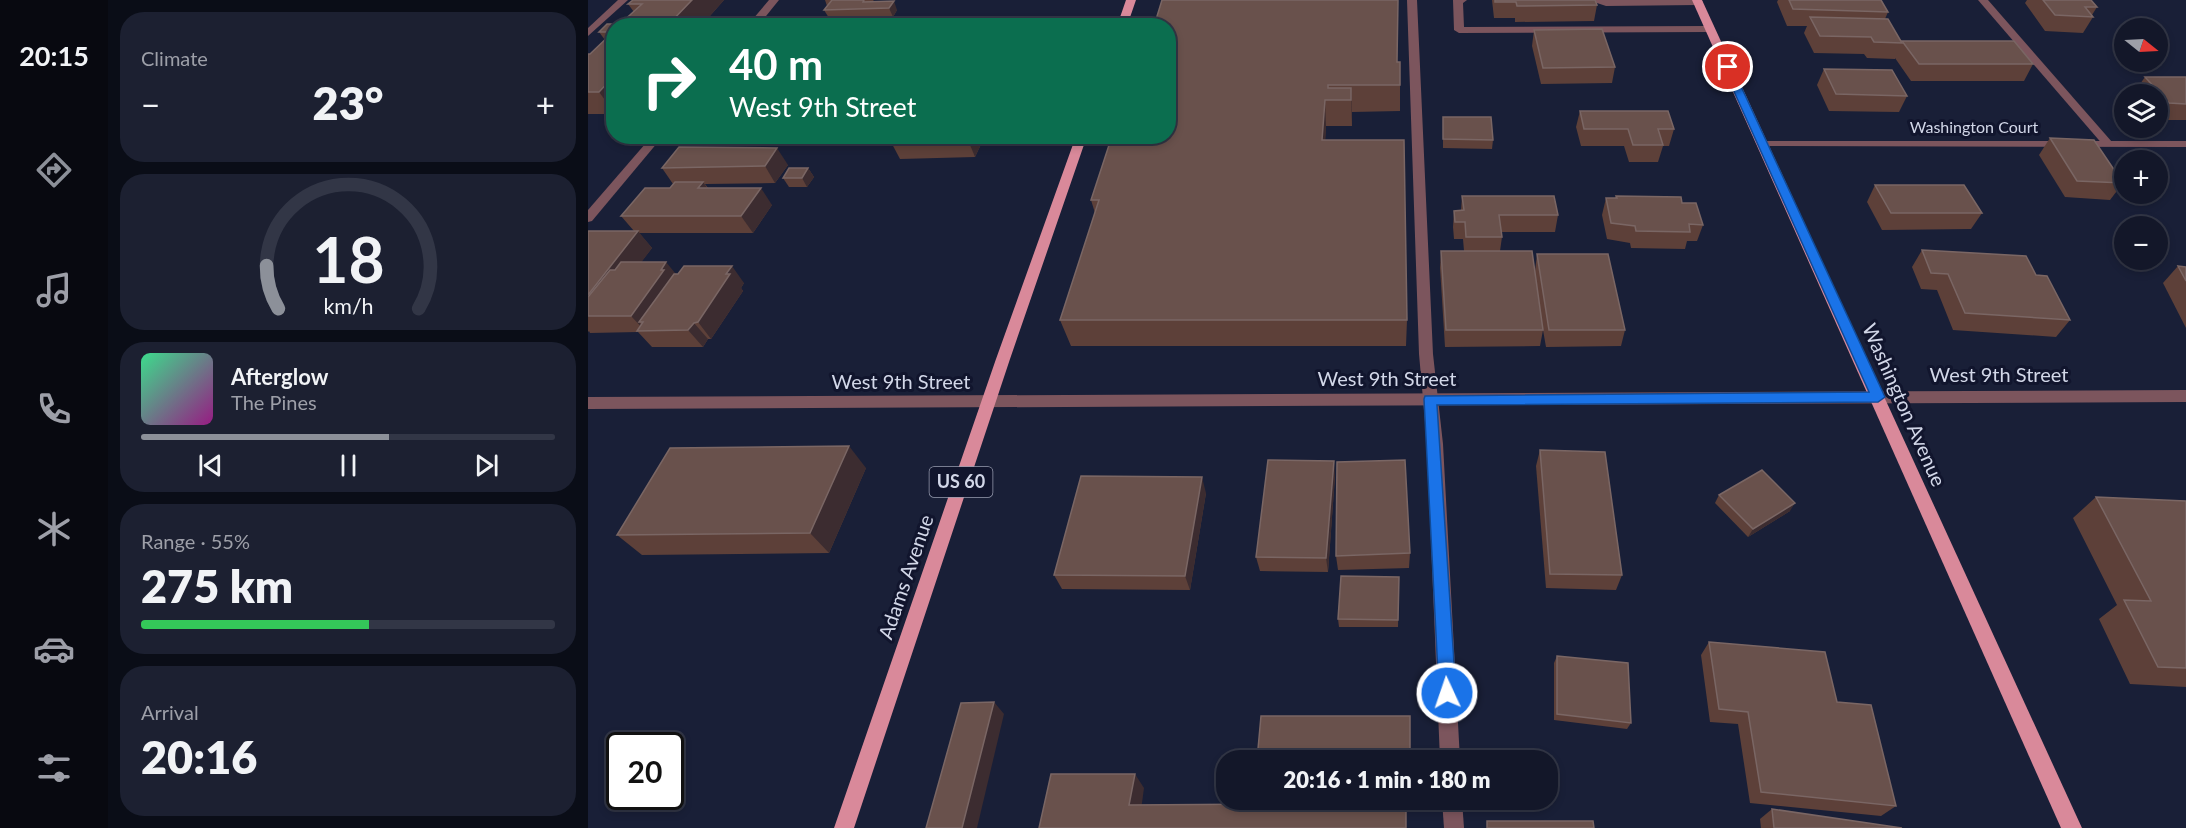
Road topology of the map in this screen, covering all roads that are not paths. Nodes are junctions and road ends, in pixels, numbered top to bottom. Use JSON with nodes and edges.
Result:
{"nodes":[{"id":1,"x":623,"y":0,"type":"edge"},
{"id":2,"x":774,"y":0,"type":"edge"},
{"id":3,"x":1131,"y":0,"type":"edge"},
{"id":4,"x":1412,"y":0,"type":"edge"},
{"id":5,"x":1462,"y":0,"type":"edge"},
{"id":6,"x":1593,"y":0,"type":"edge"},
{"id":7,"x":1983,"y":0,"type":"edge"},
{"id":8,"x":1697,"y":1,"type":"edge"},
{"id":9,"x":759,"y":18,"type":"edge"},
{"id":10,"x":1125,"y":18,"type":"edge"},
{"id":11,"x":1710,"y":28,"type":"junction"},
{"id":12,"x":588,"y":33,"type":"edge"},
{"id":13,"x":651,"y":144,"type":"edge"},
{"id":14,"x":1079,"y":144,"type":"edge"},
{"id":15,"x":1762,"y":144,"type":"junction"},
{"id":16,"x":2108,"y":144,"type":"junction"},
{"id":17,"x":2186,"y":144,"type":"edge"},
{"id":18,"x":588,"y":218,"type":"edge"},
{"id":19,"x":2186,"y":396,"type":"edge"},
{"id":20,"x":1878,"y":397,"type":"junction"},
{"id":21,"x":1430,"y":399,"type":"junction"},
{"id":22,"x":588,"y":403,"type":"edge"},
{"id":23,"x":988,"y":403,"type":"junction"},
{"id":24,"x":1450,"y":750,"type":"edge"},
{"id":25,"x":1453,"y":810,"type":"edge"},
{"id":26,"x":844,"y":828,"type":"edge"},
{"id":27,"x":1454,"y":828,"type":"edge"},
{"id":28,"x":2072,"y":828,"type":"edge"}],
"edges":[{"from":1,"to":12,"type":"street"},
{"from":2,"to":9,"type":"street"},
{"from":3,"to":10,"type":"main road"},
{"from":4,"to":21,"type":"street"},
{"from":5,"to":11,"type":"street"},
{"from":6,"to":8,"type":"street"},
{"from":7,"to":16,"type":"street"},
{"from":8,"to":11,"type":"main road","name":"Washington Avenue"},
{"from":11,"to":15,"type":"main road","name":"Washington Avenue"},
{"from":13,"to":18,"type":"street"},
{"from":14,"to":23,"type":"main road","name":"Adams Avenue","number":"US 60"},
{"from":15,"to":16,"type":"street","name":"Washington Court"},
{"from":15,"to":20,"type":"main road","name":"Washington Avenue"},
{"from":16,"to":17,"type":"street","name":"Washington Court"},
{"from":19,"to":20,"type":"street","name":"West 9th Street"},
{"from":20,"to":21,"type":"street","name":"West 9th Street"},
{"from":20,"to":28,"type":"main road","name":"Washington Avenue"},
{"from":21,"to":23,"type":"street","name":"West 9th Street"},
{"from":21,"to":24,"type":"street"},
{"from":22,"to":23,"type":"street","name":"West 9th Street"},
{"from":23,"to":26,"type":"main road","name":"Adams Avenue","number":"US 60"},
{"from":25,"to":27,"type":"street"}]}
